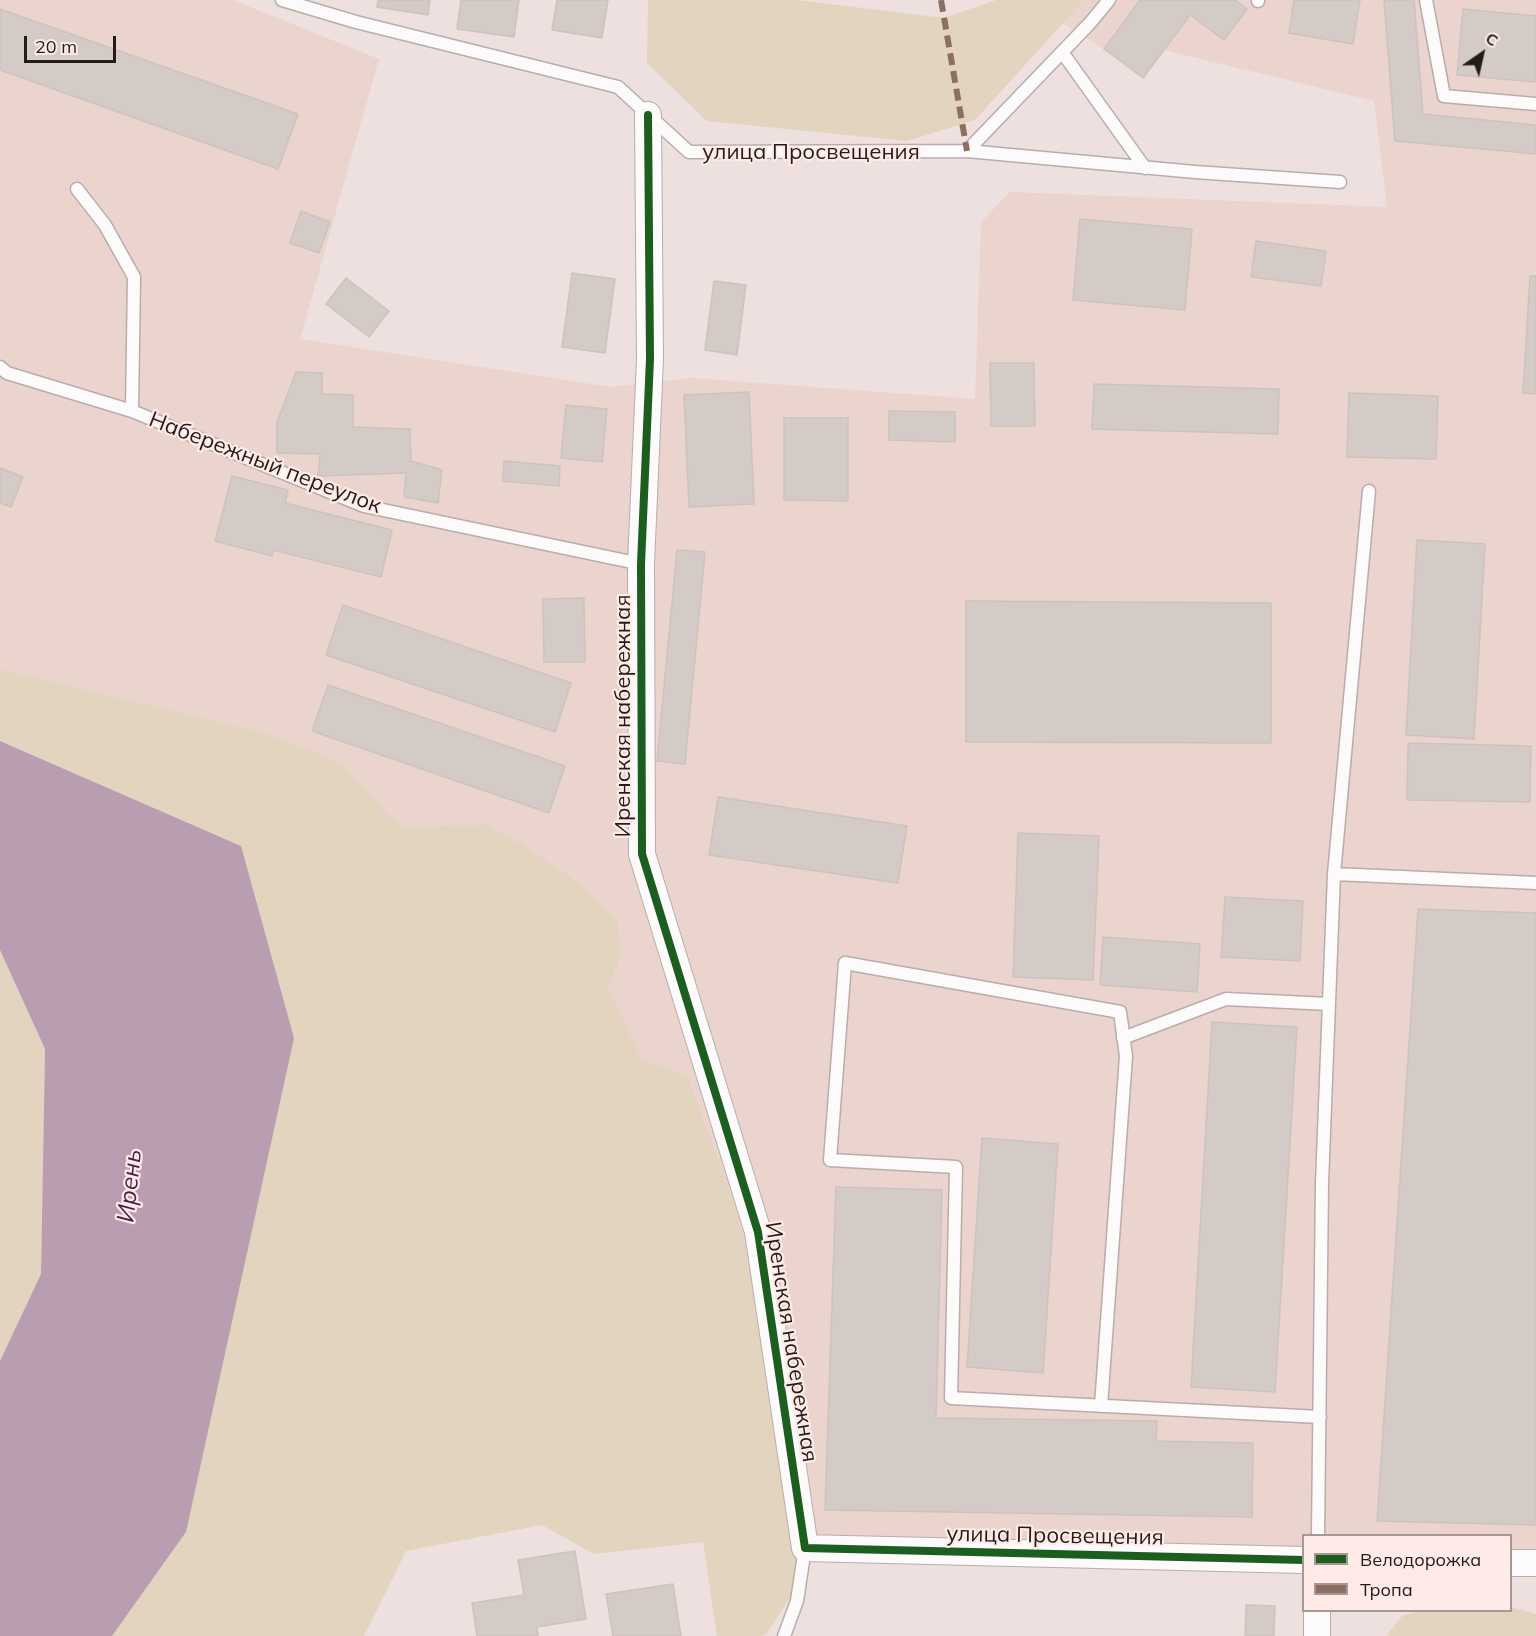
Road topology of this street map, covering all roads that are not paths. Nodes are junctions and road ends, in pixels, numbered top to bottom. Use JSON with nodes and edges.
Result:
{"nodes":[{"id":1,"x":282,"y":0,"type":"edge"},
{"id":2,"x":1109,"y":0,"type":"edge"},
{"id":3,"x":1426,"y":0,"type":"edge"},
{"id":4,"x":1062,"y":52,"type":"junction"},
{"id":5,"x":1536,"y":104,"type":"edge"},
{"id":6,"x":648,"y":114,"type":"junction"},
{"id":7,"x":967,"y":151,"type":"junction"},
{"id":8,"x":1145,"y":168,"type":"junction"},
{"id":9,"x":1340,"y":182,"type":"dead end"},
{"id":10,"x":77,"y":189,"type":"dead end"},
{"id":11,"x":0,"y":368,"type":"edge"},
{"id":12,"x":132,"y":411,"type":"junction"},
{"id":13,"x":1369,"y":491,"type":"dead end"},
{"id":14,"x":641,"y":564,"type":"junction"},
{"id":15,"x":1334,"y":874,"type":"junction"},
{"id":16,"x":1536,"y":883,"type":"edge"},
{"id":17,"x":1329,"y":1004,"type":"junction"},
{"id":18,"x":1123,"y":1038,"type":"junction"},
{"id":19,"x":1101,"y":1406,"type":"junction"},
{"id":20,"x":1320,"y":1417,"type":"junction"},
{"id":21,"x":1318,"y":1534,"type":"edge"},
{"id":22,"x":805,"y":1548,"type":"junction"},
{"id":23,"x":1302,"y":1560,"type":"edge"},
{"id":24,"x":1512,"y":1563,"type":"edge"},
{"id":25,"x":1536,"y":1563,"type":"edge"},
{"id":26,"x":1317,"y":1612,"type":"edge"},
{"id":27,"x":784,"y":1636,"type":"edge"},
{"id":28,"x":1317,"y":1636,"type":"edge"}],
"edges":[{"from":1,"to":6,"type":"lane","name":"улица Просвещения"},
{"from":2,"to":4,"type":"lane"},
{"from":3,"to":5,"type":"lane"},
{"from":4,"to":7,"type":"lane"},
{"from":4,"to":8,"type":"lane"},
{"from":6,"to":7,"type":"lane","name":"улица Просвещения"},
{"from":6,"to":14,"type":"street","name":"Иренская набережная"},
{"from":7,"to":8,"type":"lane","name":"улица Просвещения"},
{"from":8,"to":9,"type":"lane","name":"улица Просвещения"},
{"from":10,"to":12,"type":"lane"},
{"from":11,"to":12,"type":"lane","name":"Набережный переулок"},
{"from":12,"to":14,"type":"lane","name":"Набережный переулок"},
{"from":13,"to":15,"type":"lane"},
{"from":14,"to":22,"type":"street","name":"Иренская набережная"},
{"from":15,"to":16,"type":"lane"},
{"from":15,"to":17,"type":"lane"},
{"from":17,"to":18,"type":"lane"},
{"from":17,"to":20,"type":"lane"},
{"from":18,"to":19,"type":"lane"},
{"from":18,"to":19,"type":"lane"},
{"from":19,"to":20,"type":"lane"},
{"from":20,"to":21,"type":"lane"},
{"from":22,"to":23,"type":"street","name":"улица Просвещения"},
{"from":22,"to":27,"type":"lane"},
{"from":24,"to":25,"type":"street"},
{"from":26,"to":28,"type":"street"}]}
